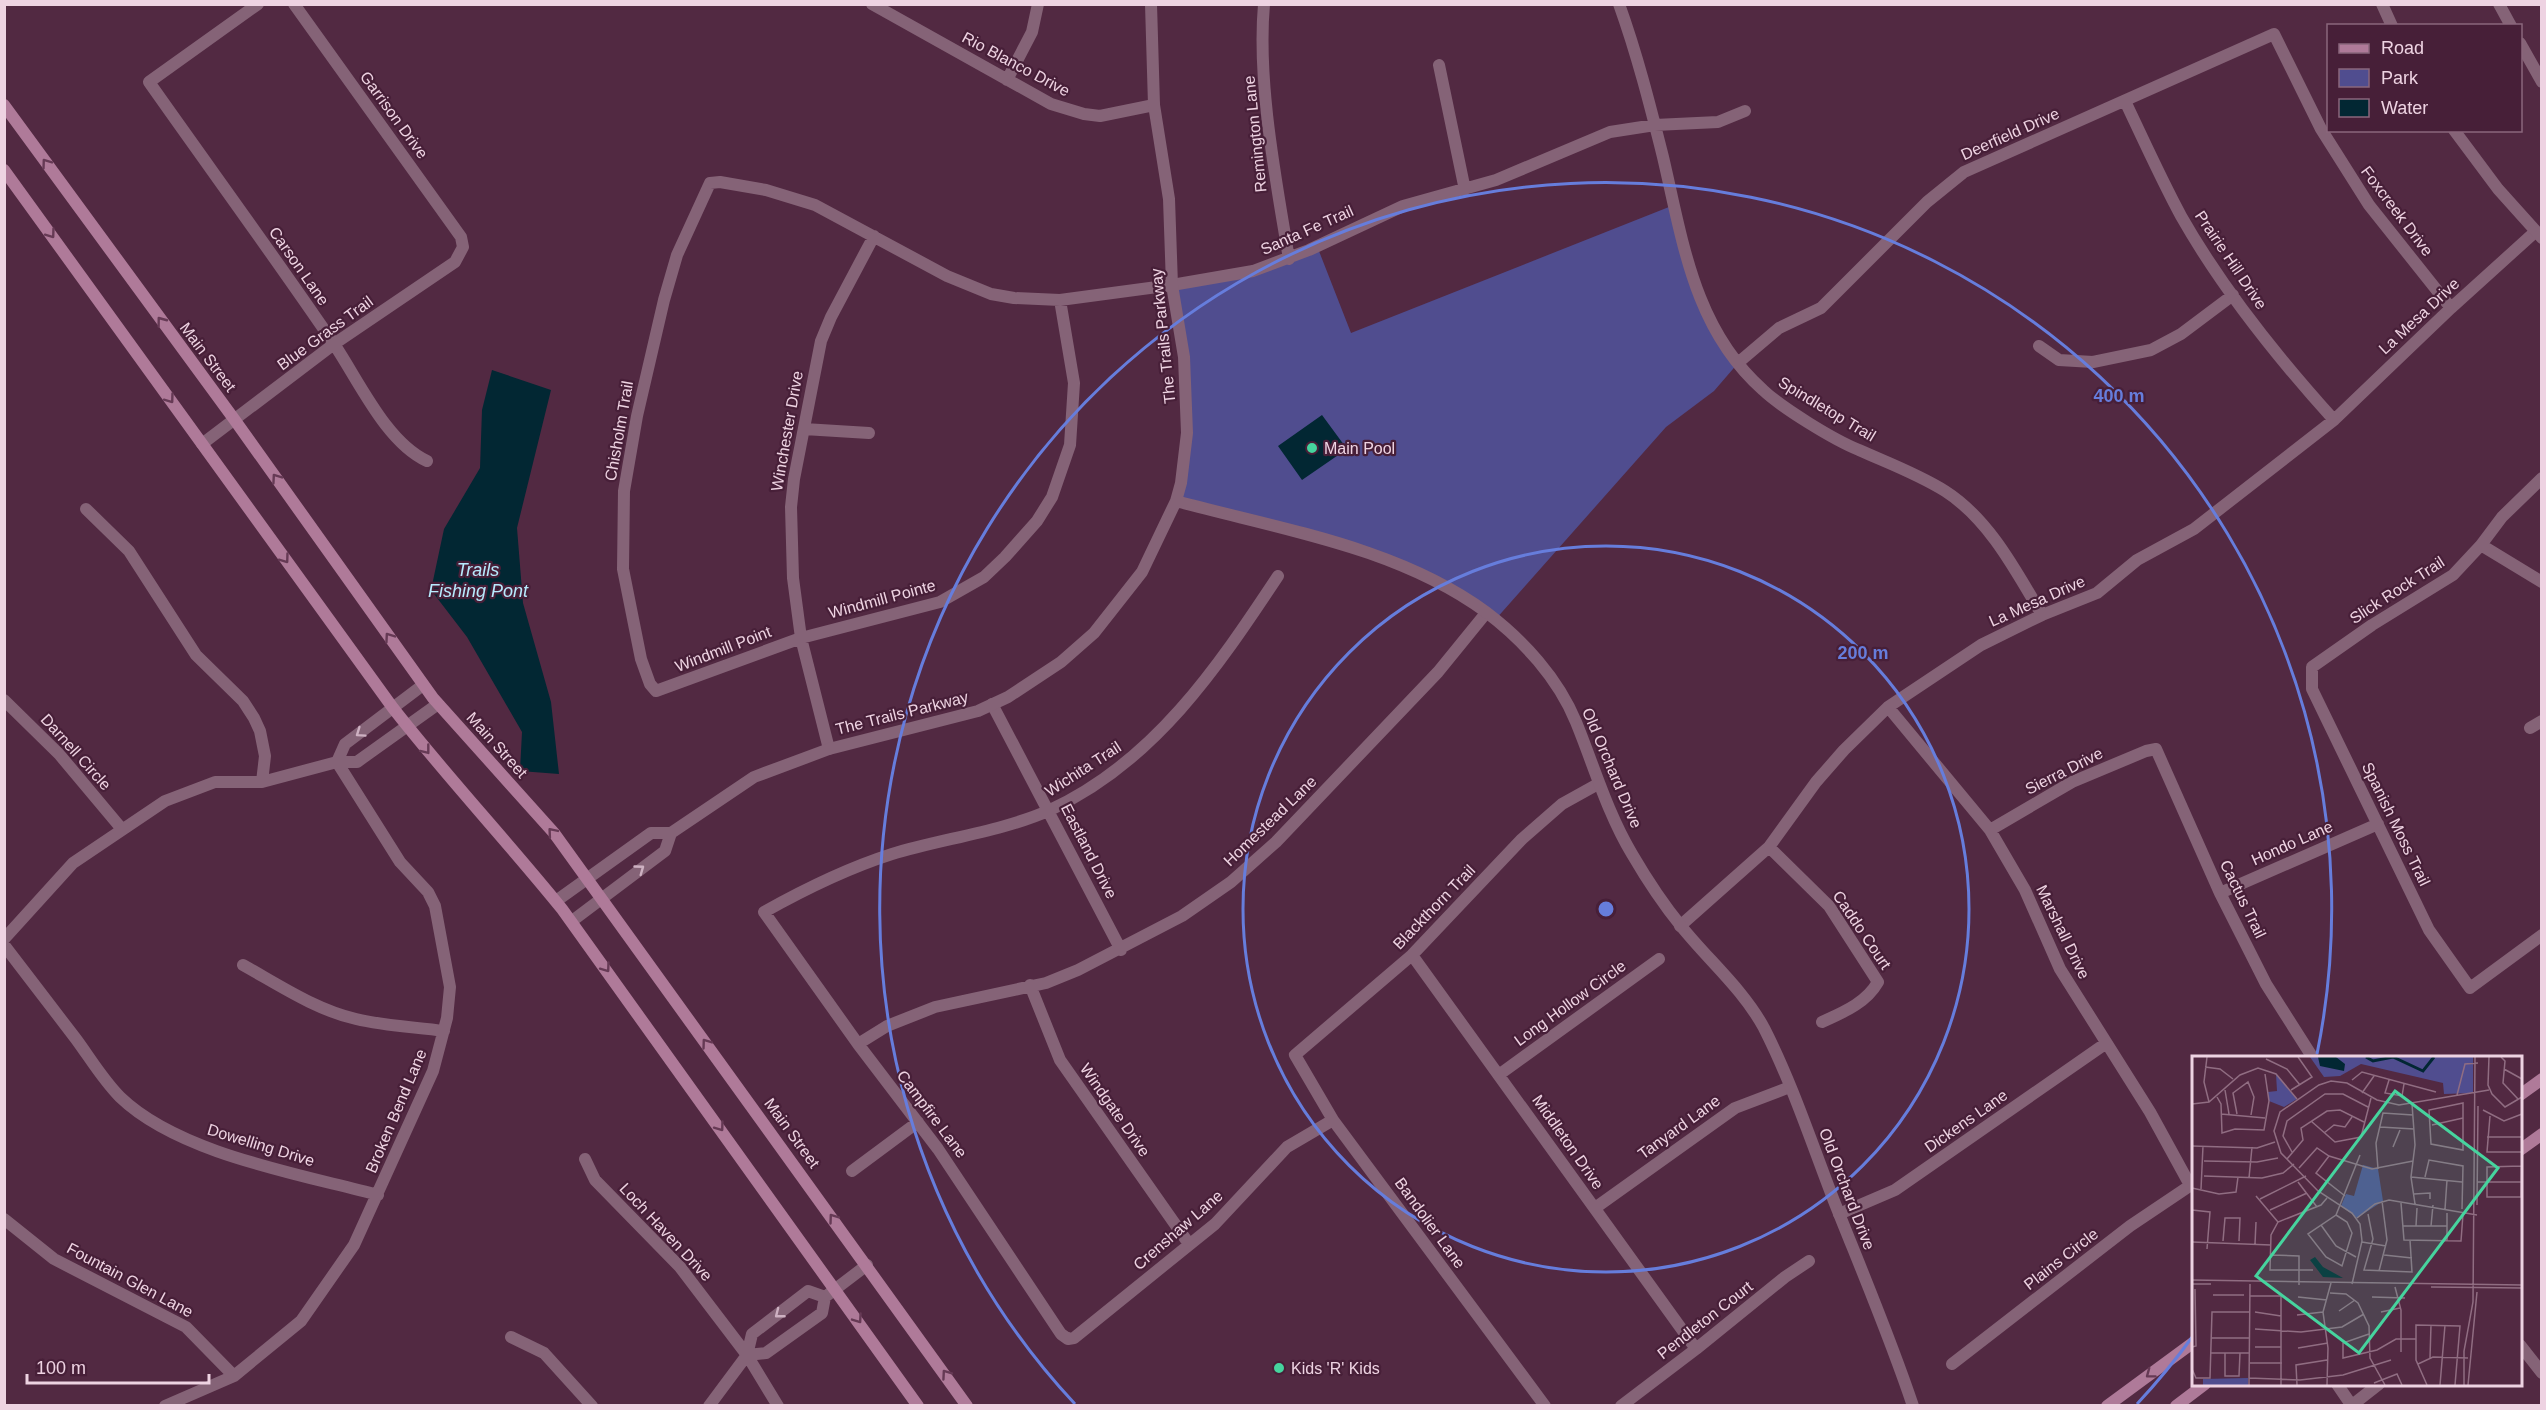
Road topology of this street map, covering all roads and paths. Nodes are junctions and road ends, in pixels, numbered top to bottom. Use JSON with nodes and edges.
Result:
{"nodes":[{"id":1,"x":258,"y":4,"type":"edge"},
{"id":2,"x":294,"y":4,"type":"edge"},
{"id":3,"x":872,"y":4,"type":"edge"},
{"id":4,"x":1038,"y":4,"type":"edge"},
{"id":5,"x":1151,"y":4,"type":"edge"},
{"id":6,"x":1264,"y":4,"type":"edge"},
{"id":7,"x":1619,"y":4,"type":"edge"},
{"id":8,"x":2382,"y":4,"type":"edge"},
{"id":9,"x":2499,"y":4,"type":"edge"},
{"id":10,"x":2391,"y":24,"type":"edge"},
{"id":11,"x":2510,"y":24,"type":"edge"},
{"id":12,"x":2274,"y":34,"type":"joint"},
{"id":13,"x":2522,"y":47,"type":"edge"},
{"id":14,"x":1439,"y":65,"type":"dead end"},
{"id":15,"x":1007,"y":80,"type":"junction"},
{"id":16,"x":2541,"y":82,"type":"edge"},
{"id":17,"x":2125,"y":101,"type":"junction"},
{"id":18,"x":4,"y":105,"type":"edge"},
{"id":19,"x":1154,"y":105,"type":"junction"},
{"id":20,"x":1745,"y":111,"type":"dead end"},
{"id":21,"x":1655,"y":125,"type":"junction"},
{"id":22,"x":2456,"y":132,"type":"edge"},
{"id":23,"x":4,"y":170,"type":"edge"},
{"id":24,"x":710,"y":183,"type":"joint"},
{"id":25,"x":1466,"y":190,"type":"junction"},
{"id":26,"x":2538,"y":235,"type":"edge"},
{"id":27,"x":874,"y":236,"type":"junction"},
{"id":28,"x":463,"y":247,"type":"joint"},
{"id":29,"x":1289,"y":259,"type":"junction"},
{"id":30,"x":1172,"y":285,"type":"junction"},
{"id":31,"x":2233,"y":295,"type":"junction"},
{"id":32,"x":1060,"y":300,"type":"junction"},
{"id":33,"x":2451,"y":308,"type":"junction"},
{"id":34,"x":334,"y":344,"type":"junction"},
{"id":35,"x":2039,"y":346,"type":"dead end"},
{"id":36,"x":1739,"y":362,"type":"junction"},
{"id":37,"x":234,"y":419,"type":"junction"},
{"id":38,"x":2334,"y":420,"type":"junction"},
{"id":39,"x":804,"y":429,"type":"junction"},
{"id":40,"x":869,"y":433,"type":"dead end"},
{"id":41,"x":202,"y":444,"type":"junction"},
{"id":42,"x":427,"y":461,"type":"dead end"},
{"id":43,"x":2541,"y":478,"type":"edge"},
{"id":44,"x":1176,"y":501,"type":"junction"},
{"id":45,"x":86,"y":509,"type":"dead end"},
{"id":46,"x":2481,"y":545,"type":"junction"},
{"id":47,"x":1278,"y":576,"type":"dead end"},
{"id":48,"x":2541,"y":582,"type":"edge"},
{"id":49,"x":1486,"y":613,"type":"junction"},
{"id":50,"x":2042,"y":615,"type":"junction"},
{"id":51,"x":801,"y":638,"type":"junction"},
{"id":52,"x":2312,"y":668,"type":"joint"},
{"id":53,"x":423,"y":685,"type":"junction"},
{"id":54,"x":656,"y":691,"type":"joint"},
{"id":55,"x":4,"y":700,"type":"edge"},
{"id":56,"x":438,"y":704,"type":"junction"},
{"id":57,"x":992,"y":704,"type":"junction"},
{"id":58,"x":1888,"y":707,"type":"junction"},
{"id":59,"x":393,"y":708,"type":"junction"},
{"id":60,"x":2541,"y":721,"type":"edge"},
{"id":61,"x":407,"y":727,"type":"junction"},
{"id":62,"x":2530,"y":728,"type":"dead end"},
{"id":63,"x":829,"y":749,"type":"junction"},
{"id":64,"x":2156,"y":749,"type":"joint"},
{"id":65,"x":337,"y":762,"type":"junction"},
{"id":66,"x":262,"y":782,"type":"junction"},
{"id":67,"x":1598,"y":784,"type":"junction"},
{"id":68,"x":1049,"y":810,"type":"junction"},
{"id":69,"x":2378,"y":824,"type":"junction"},
{"id":70,"x":121,"y":828,"type":"junction"},
{"id":71,"x":1990,"y":830,"type":"junction"},
{"id":72,"x":671,"y":833,"type":"junction"},
{"id":73,"x":1769,"y":847,"type":"junction"},
{"id":74,"x":587,"y":879,"type":"junction"},
{"id":75,"x":2220,"y":893,"type":"junction"},
{"id":76,"x":601,"y":898,"type":"junction"},
{"id":77,"x":556,"y":901,"type":"junction"},
{"id":78,"x":764,"y":912,"type":"joint"},
{"id":79,"x":572,"y":921,"type":"junction"},
{"id":80,"x":1680,"y":926,"type":"junction"},
{"id":81,"x":2541,"y":935,"type":"edge"},
{"id":82,"x":4,"y":939,"type":"edge"},
{"id":83,"x":4,"y":945,"type":"edge"},
{"id":84,"x":1121,"y":950,"type":"junction"},
{"id":85,"x":1412,"y":955,"type":"junction"},
{"id":86,"x":1659,"y":959,"type":"dead end"},
{"id":87,"x":243,"y":965,"type":"dead end"},
{"id":88,"x":1030,"y":985,"type":"junction"},
{"id":89,"x":1822,"y":1022,"type":"dead end"},
{"id":90,"x":444,"y":1031,"type":"junction"},
{"id":91,"x":858,"y":1044,"type":"junction"},
{"id":92,"x":2105,"y":1044,"type":"junction"},
{"id":93,"x":1295,"y":1055,"type":"joint"},
{"id":94,"x":2312,"y":1056,"type":"edge"},
{"id":95,"x":1500,"y":1074,"type":"junction"},
{"id":96,"x":2541,"y":1079,"type":"edge"},
{"id":97,"x":1790,"y":1087,"type":"junction"},
{"id":98,"x":2522,"y":1093,"type":"edge"},
{"id":99,"x":1333,"y":1120,"type":"junction"},
{"id":100,"x":918,"y":1122,"type":"junction"},
{"id":101,"x":2541,"y":1134,"type":"edge"},
{"id":102,"x":2522,"y":1148,"type":"edge"},
{"id":103,"x":585,"y":1159,"type":"dead end"},
{"id":104,"x":852,"y":1171,"type":"dead end"},
{"id":105,"x":2192,"y":1184,"type":"edge"},
{"id":106,"x":378,"y":1195,"type":"junction"},
{"id":107,"x":1595,"y":1208,"type":"junction"},
{"id":108,"x":1839,"y":1214,"type":"junction"},
{"id":109,"x":4,"y":1219,"type":"edge"},
{"id":110,"x":1189,"y":1244,"type":"junction"},
{"id":111,"x":1809,"y":1261,"type":"dead end"},
{"id":112,"x":867,"y":1265,"type":"junction"},
{"id":113,"x":836,"y":1289,"type":"junction"},
{"id":114,"x":825,"y":1297,"type":"junction"},
{"id":115,"x":511,"y":1337,"type":"dead end"},
{"id":116,"x":1068,"y":1339,"type":"joint"},
{"id":117,"x":2192,"y":1342,"type":"edge"},
{"id":118,"x":2522,"y":1348,"type":"edge"},
{"id":119,"x":1696,"y":1349,"type":"junction"},
{"id":120,"x":747,"y":1355,"type":"junction"},
{"id":121,"x":1952,"y":1364,"type":"dead end"},
{"id":122,"x":2541,"y":1373,"type":"edge"},
{"id":123,"x":234,"y":1376,"type":"junction"},
{"id":124,"x":2202,"y":1386,"type":"edge"},
{"id":125,"x":2338,"y":1386,"type":"edge"},
{"id":126,"x":2376,"y":1386,"type":"edge"},
{"id":127,"x":2352,"y":1405,"type":"edge"},
{"id":128,"x":165,"y":1406,"type":"edge"},
{"id":129,"x":592,"y":1406,"type":"edge"},
{"id":130,"x":709,"y":1406,"type":"edge"},
{"id":131,"x":778,"y":1406,"type":"edge"},
{"id":132,"x":918,"y":1406,"type":"edge"},
{"id":133,"x":968,"y":1406,"type":"edge"},
{"id":134,"x":1545,"y":1406,"type":"edge"},
{"id":135,"x":1621,"y":1406,"type":"edge"},
{"id":136,"x":1913,"y":1406,"type":"edge"},
{"id":137,"x":2107,"y":1406,"type":"edge"},
{"id":138,"x":2176,"y":1406,"type":"edge"}],
"edges":[{"from":1,"to":34,"type":"street","name":"Carson Lane"},
{"from":2,"to":28,"type":"street","name":"Garrison Drive"},
{"from":3,"to":15,"type":"street","name":"Rio Blanco Drive"},
{"from":4,"to":15,"type":"street"},
{"from":5,"to":19,"type":"street","name":"The Trails Parkway"},
{"from":6,"to":29,"type":"street","name":"Remington Lane"},
{"from":7,"to":21,"type":"street","name":"Spindletop Trail"},
{"from":8,"to":10,"type":"street"},
{"from":9,"to":11,"type":"street"},
{"from":12,"to":17,"type":"street","name":"Deerfield Drive"},
{"from":12,"to":33,"type":"street","name":"Foxcreek Drive"},
{"from":13,"to":16,"type":"street"},
{"from":14,"to":25,"type":"street"},
{"from":15,"to":19,"type":"street","name":"Rio Blanco Drive"},
{"from":17,"to":31,"type":"street","name":"Prairie Hill Drive"},
{"from":17,"to":36,"type":"street","name":"Deerfield Drive"},
{"from":37,"to":18,"type":"main road","name":"Main Street","one_way":true},
{"from":19,"to":30,"type":"street","name":"The Trails Parkway"},
{"from":20,"to":21,"type":"street","name":"Santa Fe Trail"},
{"from":21,"to":25,"type":"street","name":"Santa Fe Trail"},
{"from":21,"to":36,"type":"street","name":"Spindletop Trail"},
{"from":22,"to":26,"type":"street"},
{"from":23,"to":41,"type":"main road","one_way":true},
{"from":24,"to":27,"type":"street","name":"Santa Fe Trail"},
{"from":24,"to":54,"type":"street","name":"Chisholm Trail"},
{"from":25,"to":29,"type":"street","name":"Santa Fe Trail"},
{"from":26,"to":33,"type":"street","name":"La Mesa Drive"},
{"from":27,"to":32,"type":"street","name":"Santa Fe Trail"},
{"from":27,"to":39,"type":"street","name":"Winchester Drive"},
{"from":28,"to":34,"type":"street","name":"Blue Grass Trail"},
{"from":29,"to":30,"type":"street","name":"Santa Fe Trail"},
{"from":30,"to":32,"type":"street","name":"Santa Fe Trail"},
{"from":30,"to":44,"type":"street","name":"The Trails Parkway"},
{"from":31,"to":35,"type":"street"},
{"from":31,"to":38,"type":"street","name":"Prairie Hill Drive"},
{"from":32,"to":51,"type":"street","name":"Windmill Pointe"},
{"from":33,"to":38,"type":"street","name":"La Mesa Drive"},
{"from":34,"to":37,"type":"street","name":"Blue Grass Trail"},
{"from":34,"to":42,"type":"street","name":"Carson Lane"},
{"from":36,"to":50,"type":"street","name":"Spindletop Trail"},
{"from":37,"to":41,"type":"street","name":"Blue Grass Trail"},
{"from":53,"to":37,"type":"main road","name":"Main Street","one_way":true},
{"from":38,"to":50,"type":"street","name":"La Mesa Drive"},
{"from":39,"to":40,"type":"street"},
{"from":39,"to":51,"type":"street","name":"Winchester Drive"},
{"from":41,"to":59,"type":"main road","one_way":true},
{"from":43,"to":46,"type":"street","name":"Slick Rock Trail"},
{"from":44,"to":49,"type":"street","name":"Old Orchard Drive"},
{"from":44,"to":57,"type":"street","name":"The Trails Parkway"},
{"from":45,"to":66,"type":"street"},
{"from":46,"to":48,"type":"street"},
{"from":46,"to":52,"type":"street","name":"Slick Rock Trail"},
{"from":47,"to":68,"type":"street","name":"Wichita Trail"},
{"from":49,"to":67,"type":"street","name":"Old Orchard Drive"},
{"from":49,"to":84,"type":"street","name":"Homestead Lane"},
{"from":50,"to":58,"type":"street","name":"La Mesa Drive"},
{"from":51,"to":54,"type":"street","name":"Windmill Point"},
{"from":51,"to":63,"type":"street","name":"Winchester Drive"},
{"from":52,"to":69,"type":"street","name":"Spanish Moss Trail"},
{"from":53,"to":56,"type":"main road","name":"Main Street"},
{"from":53,"to":59,"type":"street"},
{"from":55,"to":70,"type":"street","name":"Darnell Circle"},
{"from":56,"to":61,"type":"street"},
{"from":74,"to":56,"type":"main road","name":"Main Street","one_way":true},
{"from":57,"to":63,"type":"street","name":"The Trails Parkway"},
{"from":57,"to":68,"type":"street","name":"Eastland Drive"},
{"from":58,"to":71,"type":"street","name":"Marshall Drive"},
{"from":58,"to":73,"type":"street","name":"La Mesa Drive"},
{"from":59,"to":61,"type":"main road"},
{"from":59,"to":65,"type":"street","one_way":true},
{"from":60,"to":62,"type":"street"},
{"from":61,"to":65,"type":"street"},
{"from":61,"to":77,"type":"main road","one_way":true},
{"from":63,"to":72,"type":"street","name":"The Trails Parkway"},
{"from":64,"to":71,"type":"street","name":"Sierra Drive"},
{"from":64,"to":75,"type":"street","name":"Cactus Trail"},
{"from":65,"to":66,"type":"street"},
{"from":65,"to":90,"type":"street","name":"Broken Bend Lane"},
{"from":66,"to":70,"type":"street"},
{"from":67,"to":80,"type":"street","name":"Old Orchard Drive"},
{"from":67,"to":85,"type":"street","name":"Blackthorn Trail"},
{"from":68,"to":78,"type":"street","name":"Wichita Trail"},
{"from":68,"to":84,"type":"street","name":"Eastland Drive"},
{"from":69,"to":75,"type":"street","name":"Hondo Lane"},
{"from":69,"to":81,"type":"street","name":"Spanish Moss Trail"},
{"from":70,"to":82,"type":"street"},
{"from":71,"to":92,"type":"street","name":"Marshall Drive"},
{"from":72,"to":74,"type":"street","name":"The Trails Parkway"},
{"from":76,"to":72,"type":"street","name":"The Trails Parkway","one_way":true},
{"from":73,"to":80,"type":"street","name":"La Mesa Drive"},
{"from":73,"to":89,"type":"street","name":"Caddo Court"},
{"from":74,"to":76,"type":"main road","name":"Main Street"},
{"from":74,"to":77,"type":"street","name":"The Trails Parkway"},
{"from":75,"to":94,"type":"street","name":"Cactus Trail"},
{"from":76,"to":79,"type":"street","name":"The Trails Parkway"},
{"from":112,"to":76,"type":"main road","name":"Main Street","one_way":true},
{"from":77,"to":79,"type":"main road"},
{"from":78,"to":91,"type":"street","name":"Campfire Lane"},
{"from":79,"to":113,"type":"main road","one_way":true},
{"from":80,"to":97,"type":"street","name":"Old Orchard Drive"},
{"from":83,"to":106,"type":"street","name":"Dowelling Drive"},
{"from":84,"to":88,"type":"street","name":"Homestead Lane"},
{"from":85,"to":93,"type":"street","name":"Blackthorn Trail"},
{"from":85,"to":95,"type":"street","name":"Middleton Drive"},
{"from":86,"to":95,"type":"street","name":"Long Hollow Circle"},
{"from":87,"to":90,"type":"street"},
{"from":88,"to":91,"type":"street","name":"Homestead Lane"},
{"from":88,"to":110,"type":"street","name":"Windgate Drive"},
{"from":90,"to":106,"type":"street","name":"Broken Bend Lane"},
{"from":91,"to":100,"type":"street","name":"Campfire Lane"},
{"from":92,"to":105,"type":"street","name":"Marshall Drive"},
{"from":92,"to":108,"type":"street","name":"Dickens Lane"},
{"from":93,"to":99,"type":"street","name":"Bandolier Lane"},
{"from":95,"to":107,"type":"street","name":"Middleton Drive"},
{"from":96,"to":98,"type":"main road"},
{"from":97,"to":107,"type":"street","name":"Tanyard Lane"},
{"from":97,"to":108,"type":"street","name":"Old Orchard Drive"},
{"from":99,"to":110,"type":"street","name":"Crenshaw Lane"},
{"from":99,"to":134,"type":"street","name":"Bandolier Lane"},
{"from":100,"to":104,"type":"street"},
{"from":100,"to":116,"type":"street","name":"Campfire Lane"},
{"from":101,"to":102,"type":"main road"},
{"from":103,"to":120,"type":"street","name":"Loch Haven Drive"},
{"from":105,"to":121,"type":"street","name":"Plains Circle"},
{"from":106,"to":123,"type":"street","name":"Broken Bend Lane"},
{"from":107,"to":119,"type":"street","name":"Middleton Drive"},
{"from":108,"to":136,"type":"street","name":"Old Orchard Drive"},
{"from":109,"to":123,"type":"street","name":"Fountain Glen Lane"},
{"from":110,"to":116,"type":"street","name":"Crenshaw Lane"},
{"from":111,"to":119,"type":"street","name":"Pendleton Court"},
{"from":112,"to":113,"type":"street"},
{"from":133,"to":112,"type":"main road","name":"Main Street","one_way":true},
{"from":113,"to":114,"type":"street"},
{"from":113,"to":132,"type":"main road","one_way":true},
{"from":114,"to":120,"type":"street"},
{"from":114,"to":120,"type":"street","one_way":true},
{"from":115,"to":129,"type":"street"},
{"from":117,"to":137,"type":"main road","one_way":true},
{"from":118,"to":122,"type":"street"},
{"from":119,"to":135,"type":"street","name":"Pendleton Court"},
{"from":120,"to":130,"type":"street"},
{"from":120,"to":131,"type":"street","name":"Loch Haven Drive"},
{"from":123,"to":128,"type":"street","name":"Broken Bend Lane"},
{"from":124,"to":138,"type":"main road"},
{"from":125,"to":127,"type":"street"},
{"from":126,"to":127,"type":"street"}]}
